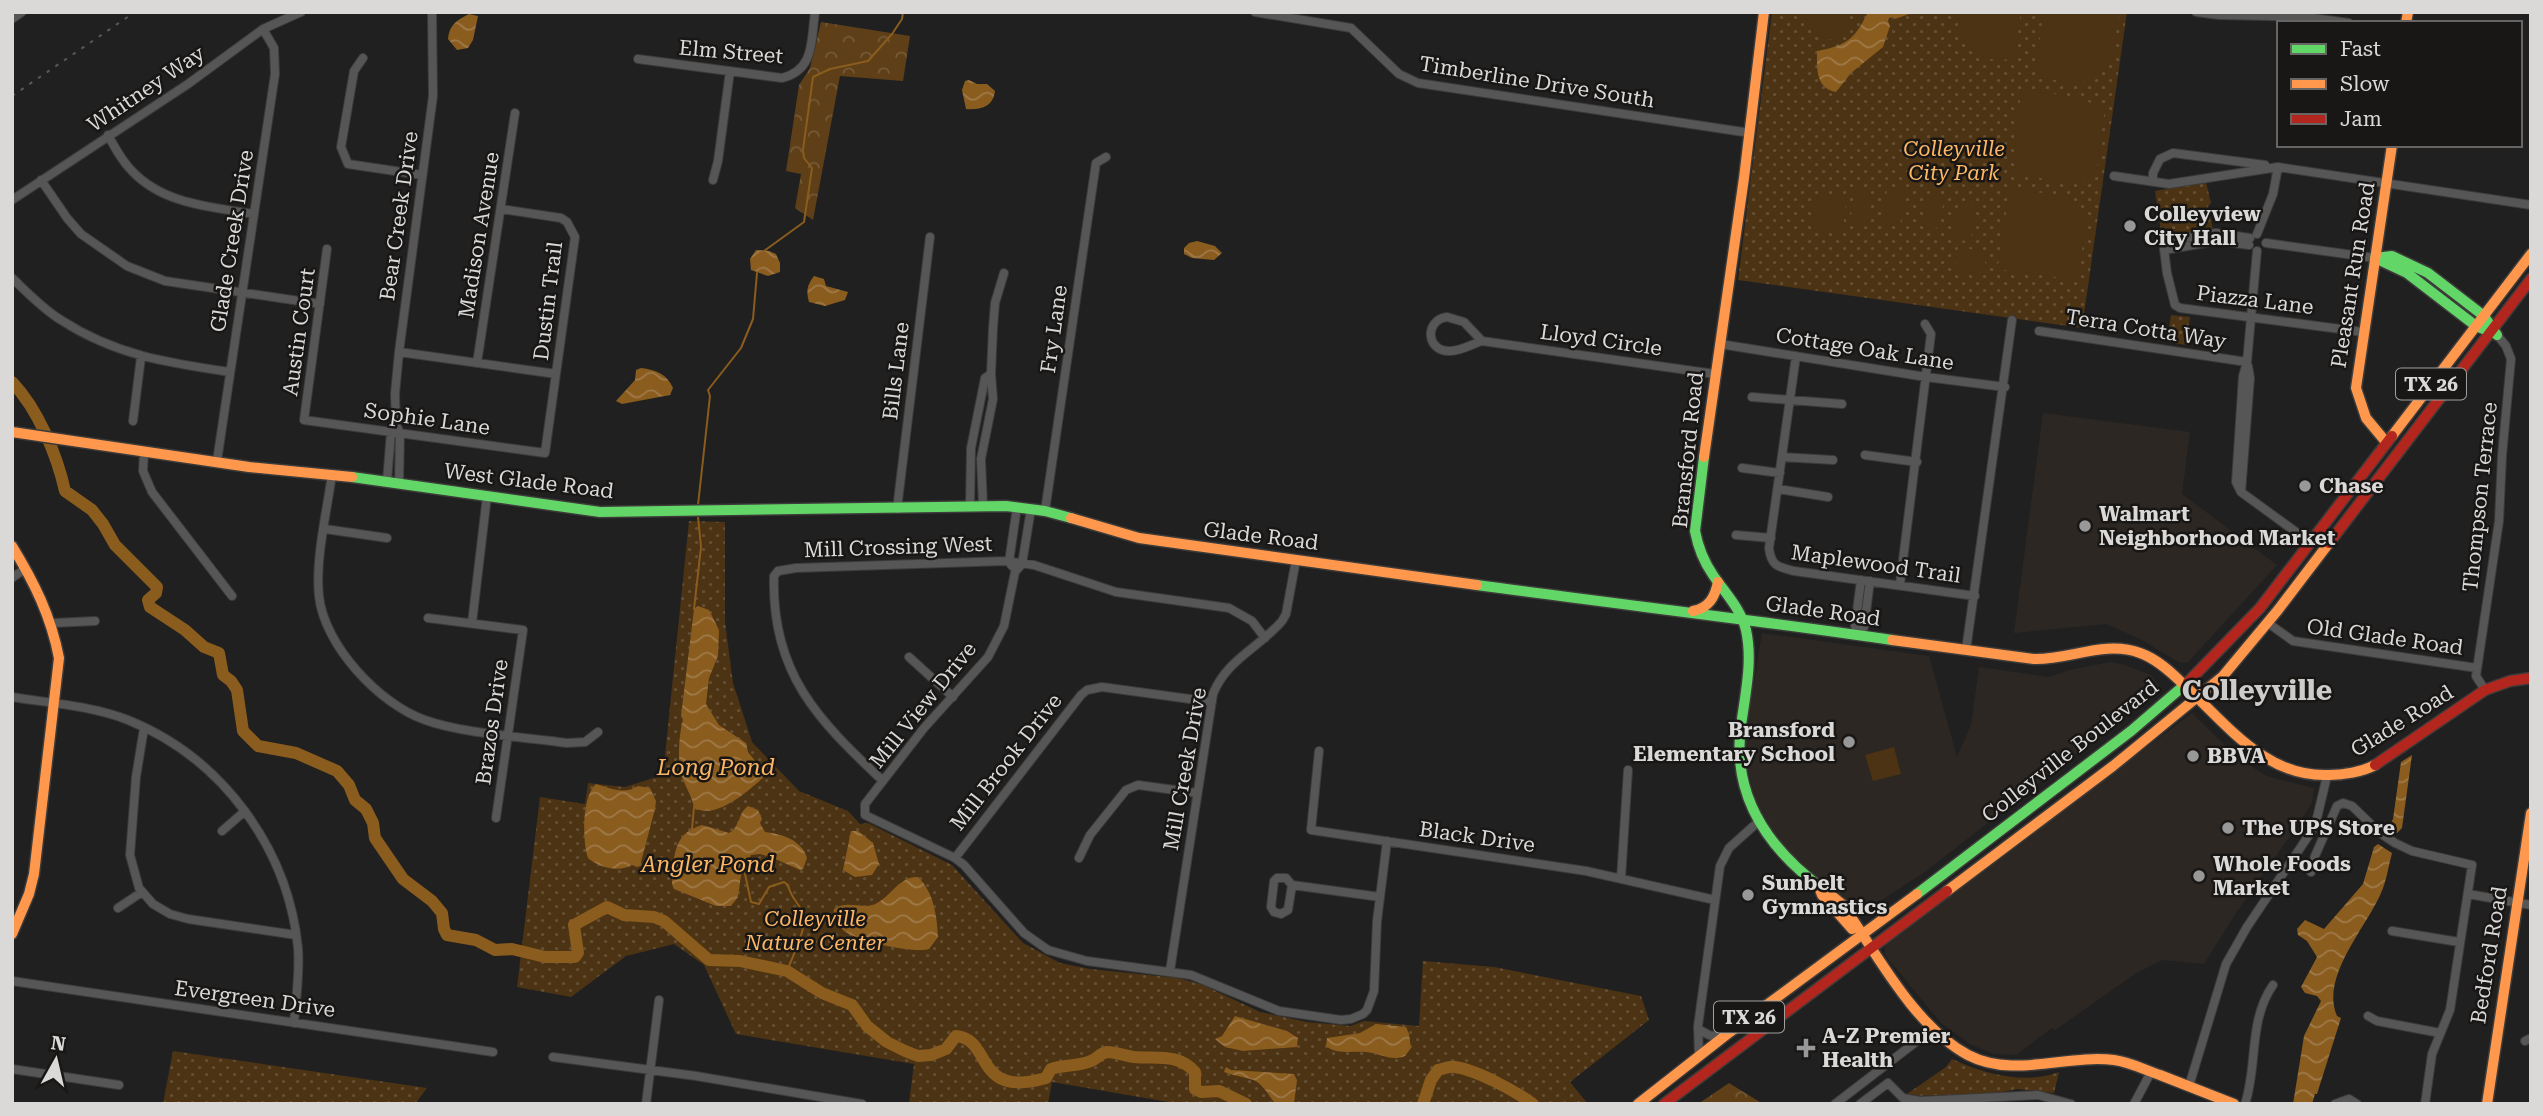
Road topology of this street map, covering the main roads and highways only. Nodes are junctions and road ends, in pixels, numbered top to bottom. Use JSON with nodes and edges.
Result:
{"nodes":[{"id":1,"x":1764,"y":12,"type":"edge"},
{"id":2,"x":2392,"y":147,"type":"edge"},
{"id":3,"x":2531,"y":254,"type":"edge"},
{"id":4,"x":2375,"y":258,"type":"junction"},
{"id":5,"x":2531,"y":279,"type":"edge"},
{"id":6,"x":2484,"y":316,"type":"junction"},
{"id":7,"x":2476,"y":326,"type":"junction"},
{"id":8,"x":2493,"y":332,"type":"junction"},
{"id":9,"x":18,"y":433,"type":"edge"},
{"id":10,"x":2386,"y":442,"type":"junction"},
{"id":11,"x":1045,"y":511,"type":"joint"},
{"id":12,"x":12,"y":546,"type":"edge"},
{"id":13,"x":1718,"y":582,"type":"junction"},
{"id":14,"x":1684,"y":612,"type":"junction"},
{"id":15,"x":1743,"y":620,"type":"junction"},
{"id":16,"x":2531,"y":678,"type":"edge"},
{"id":17,"x":2185,"y":685,"type":"junction"},
{"id":18,"x":2197,"y":697,"type":"junction"},
{"id":19,"x":2049,"y":794,"type":"junction"},
{"id":20,"x":2058,"y":806,"type":"junction"},
{"id":21,"x":2531,"y":813,"type":"edge"},
{"id":22,"x":12,"y":934,"type":"edge"},
{"id":23,"x":1863,"y":935,"type":"junction"},
{"id":24,"x":1873,"y":946,"type":"junction"},
{"id":25,"x":1648,"y":1100,"type":"edge"},
{"id":26,"x":1638,"y":1104,"type":"edge"},
{"id":27,"x":1664,"y":1104,"type":"edge"},
{"id":28,"x":2236,"y":1104,"type":"edge"},
{"id":29,"x":2487,"y":1104,"type":"edge"}],
"edges":[{"from":1,"to":13,"type":"main road","name":"Bransford Road"},
{"from":2,"to":4,"type":"main road","name":"Pleasant Run Road"},
{"from":3,"to":6,"type":"main road","name":"Colleyville Boulevard","number":"TX 26"},
{"from":4,"to":6,"type":"main road"},
{"from":4,"to":7,"type":"main road"},
{"from":4,"to":10,"type":"main road","name":"Pleasant Run Road"},
{"from":5,"to":8,"type":"main road","name":"Colleyville Boulevard","number":"TX 26"},
{"from":6,"to":7,"type":"main road","name":"Colleyville Boulevard","number":"TX 26"},
{"from":6,"to":8,"type":"main road"},
{"from":7,"to":8,"type":"main road"},
{"from":7,"to":10,"type":"main road","name":"Colleyville Boulevard","number":"TX 26"},
{"from":8,"to":18,"type":"main road","name":"Colleyville Boulevard","number":"TX 26"},
{"from":9,"to":11,"type":"main road","name":"West Glade Road"},
{"from":10,"to":17,"type":"main road","name":"Colleyville Boulevard","number":"TX 26"},
{"from":11,"to":14,"type":"main road","name":"Glade Road"},
{"from":12,"to":22,"type":"main road"},
{"from":13,"to":14,"type":"main road"},
{"from":13,"to":15,"type":"main road","name":"Bransford Road"},
{"from":14,"to":15,"type":"main road","name":"Glade Road"},
{"from":15,"to":17,"type":"main road","name":"Glade Road"},
{"from":15,"to":23,"type":"main road","name":"Bransford Road"},
{"from":16,"to":18,"type":"main road","name":"Glade Road"},
{"from":17,"to":18,"type":"main road","name":"Glade Road"},
{"from":17,"to":19,"type":"main road","name":"Colleyville Boulevard","number":"TX 26"},
{"from":18,"to":20,"type":"main road","name":"Colleyville Boulevard","number":"TX 26"},
{"from":19,"to":20,"type":"main road"},
{"from":19,"to":23,"type":"main road","name":"Colleyville Boulevard","number":"TX 26"},
{"from":20,"to":24,"type":"main road","name":"Colleyville Boulevard","number":"TX 26"},
{"from":21,"to":29,"type":"main road","name":"Bedford Road"},
{"from":23,"to":24,"type":"main road","name":"Bransford Road"},
{"from":23,"to":25,"type":"main road","name":"Colleyville Boulevard","number":"TX 26"},
{"from":24,"to":27,"type":"main road","name":"Colleyville Boulevard","number":"TX 26"},
{"from":24,"to":28,"type":"main road","name":"Bransford Road"},
{"from":25,"to":26,"type":"main road","name":"Colleyville Boulevard","number":"TX 26"}]}
